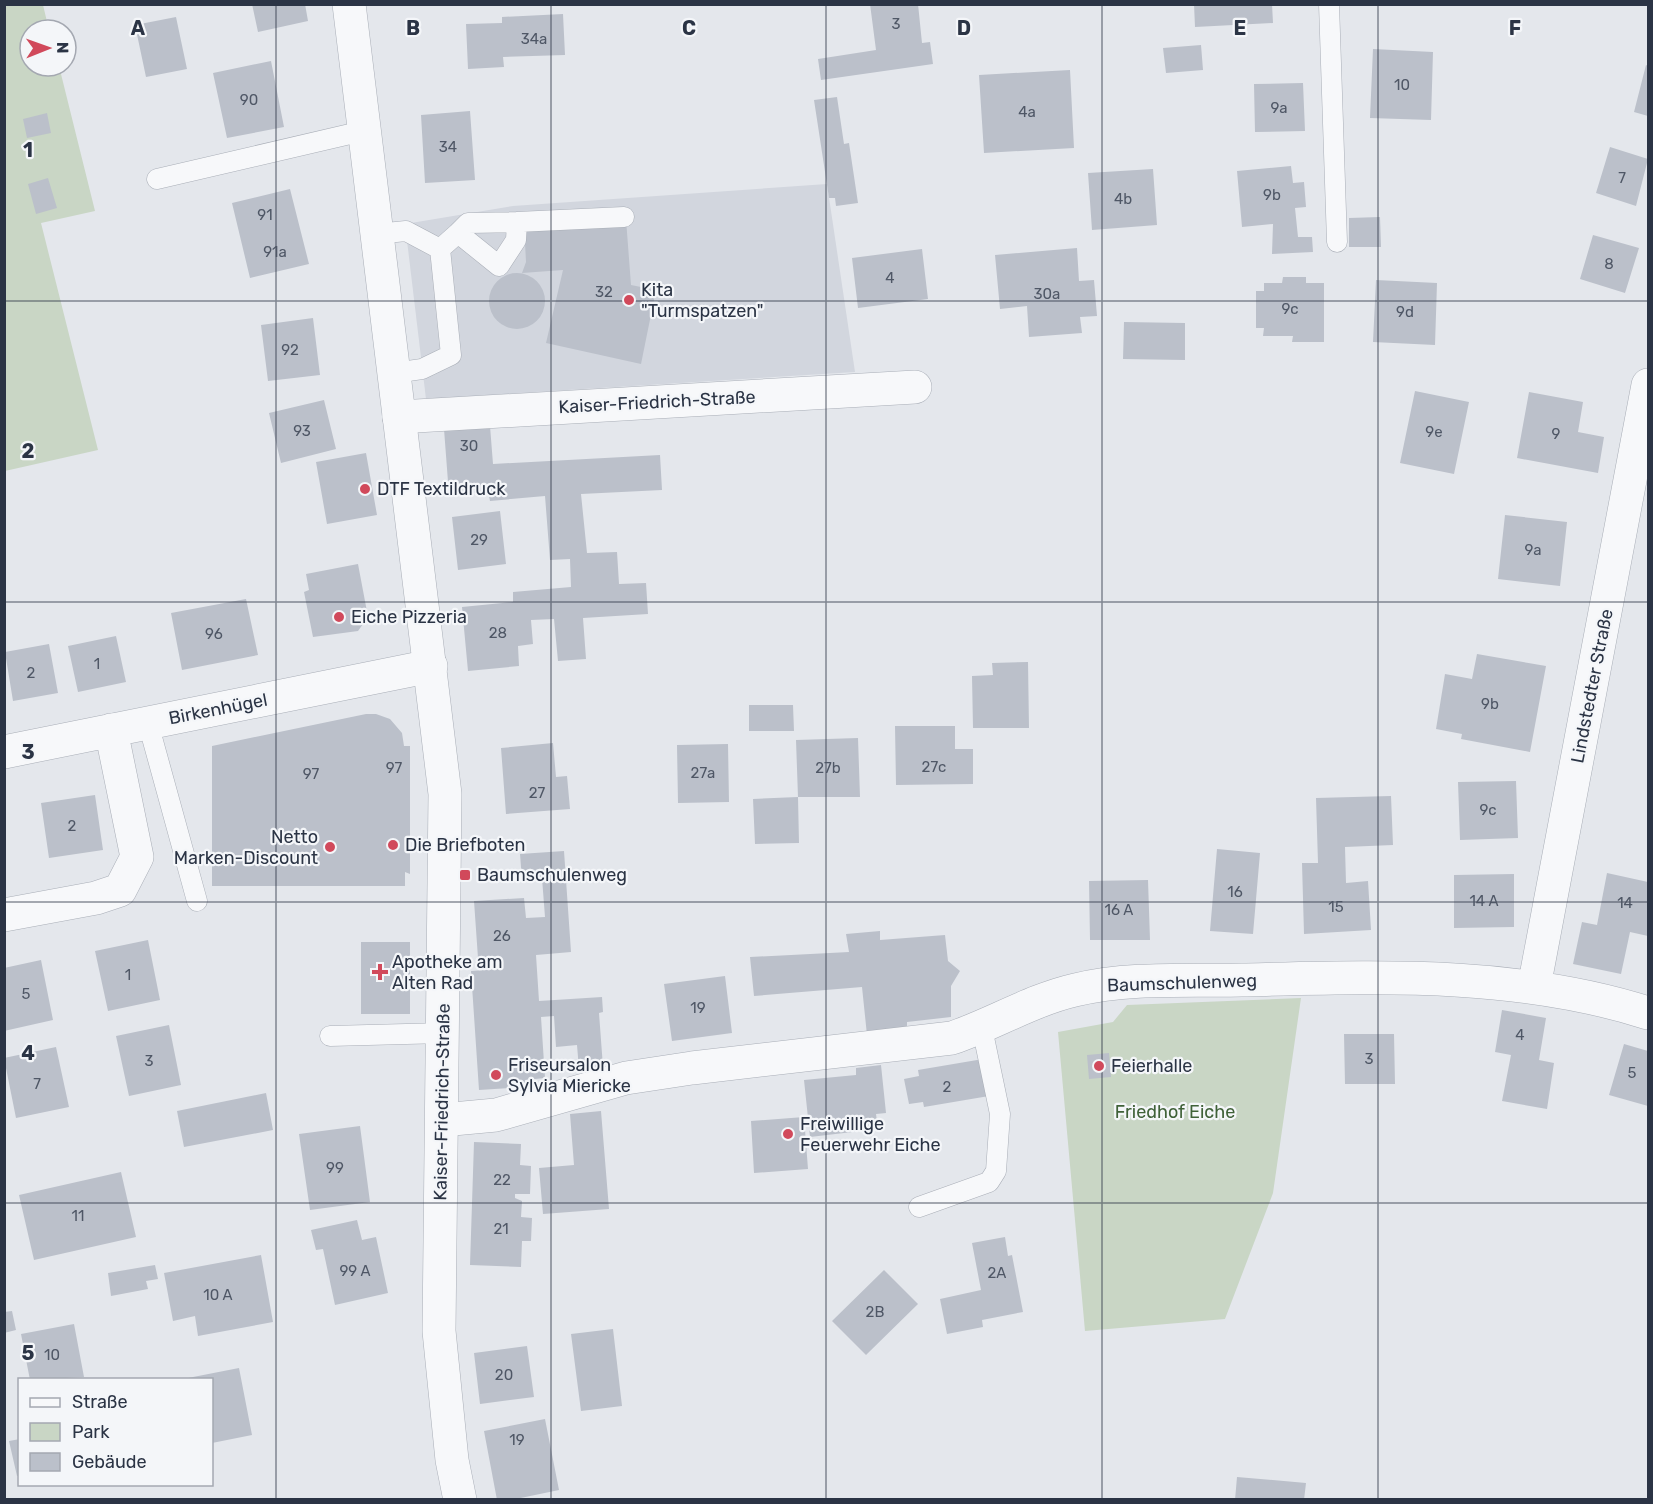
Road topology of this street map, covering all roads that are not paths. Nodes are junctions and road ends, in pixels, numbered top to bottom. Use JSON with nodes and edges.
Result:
{"nodes":[{"id":1,"x":349,"y":4,"type":"edge"},
{"id":2,"x":1329,"y":4,"type":"edge"},
{"id":3,"x":363,"y":131,"type":"junction"},
{"id":4,"x":157,"y":179,"type":"dead end"},
{"id":5,"x":624,"y":217,"type":"dead end"},
{"id":6,"x":516,"y":222,"type":"junction"},
{"id":7,"x":458,"y":233,"type":"junction"},
{"id":8,"x":376,"y":234,"type":"junction"},
{"id":9,"x":1337,"y":242,"type":"dead end"},
{"id":10,"x":440,"y":249,"type":"junction"},
{"id":11,"x":394,"y":373,"type":"junction"},
{"id":12,"x":1648,"y":385,"type":"edge"},
{"id":13,"x":915,"y":387,"type":"dead end"},
{"id":14,"x":399,"y":417,"type":"junction"},
{"id":15,"x":430,"y":666,"type":"junction"},
{"id":16,"x":148,"y":723,"type":"junction"},
{"id":17,"x":111,"y":730,"type":"junction"},
{"id":18,"x":4,"y":752,"type":"edge"},
{"id":19,"x":197,"y":901,"type":"dead end"},
{"id":20,"x":4,"y":915,"type":"edge"},
{"id":21,"x":1534,"y":987,"type":"junction"},
{"id":22,"x":1648,"y":1013,"type":"edge"},
{"id":23,"x":982,"y":1028,"type":"junction"},
{"id":24,"x":444,"y":1033,"type":"junction"},
{"id":25,"x":330,"y":1036,"type":"dead end"},
{"id":26,"x":442,"y":1120,"type":"junction"},
{"id":27,"x":919,"y":1207,"type":"dead end"},
{"id":28,"x":460,"y":1500,"type":"edge"}],
"edges":[{"from":1,"to":3,"type":"street","name":"Kaiser-Friedrich-Straße"},
{"from":2,"to":9,"type":"lane"},
{"from":3,"to":4,"type":"lane"},
{"from":3,"to":8,"type":"street","name":"Kaiser-Friedrich-Straße"},
{"from":5,"to":6,"type":"lane"},
{"from":6,"to":7,"type":"lane"},
{"from":6,"to":7,"type":"lane"},
{"from":7,"to":10,"type":"lane"},
{"from":8,"to":10,"type":"lane"},
{"from":8,"to":11,"type":"street","name":"Kaiser-Friedrich-Straße"},
{"from":10,"to":11,"type":"lane"},
{"from":11,"to":14,"type":"street","name":"Kaiser-Friedrich-Straße"},
{"from":12,"to":21,"type":"street","name":"Lindstedter Straße"},
{"from":13,"to":14,"type":"street","name":"Kaiser-Friedrich-Straße"},
{"from":14,"to":15,"type":"street","name":"Kaiser-Friedrich-Straße"},
{"from":15,"to":16,"type":"street","name":"Birkenhügel"},
{"from":15,"to":24,"type":"street","name":"Kaiser-Friedrich-Straße"},
{"from":16,"to":17,"type":"street","name":"Birkenhügel"},
{"from":16,"to":19,"type":"lane"},
{"from":17,"to":18,"type":"street","name":"Birkenhügel"},
{"from":17,"to":20,"type":"street"},
{"from":21,"to":22,"type":"street","name":"Baumschulenweg"},
{"from":21,"to":23,"type":"street","name":"Baumschulenweg"},
{"from":23,"to":26,"type":"street","name":"Baumschulenweg"},
{"from":23,"to":27,"type":"lane"},
{"from":24,"to":25,"type":"lane"},
{"from":24,"to":26,"type":"street","name":"Kaiser-Friedrich-Straße"},
{"from":26,"to":28,"type":"street","name":"Kaiser-Friedrich-Straße"}]}
